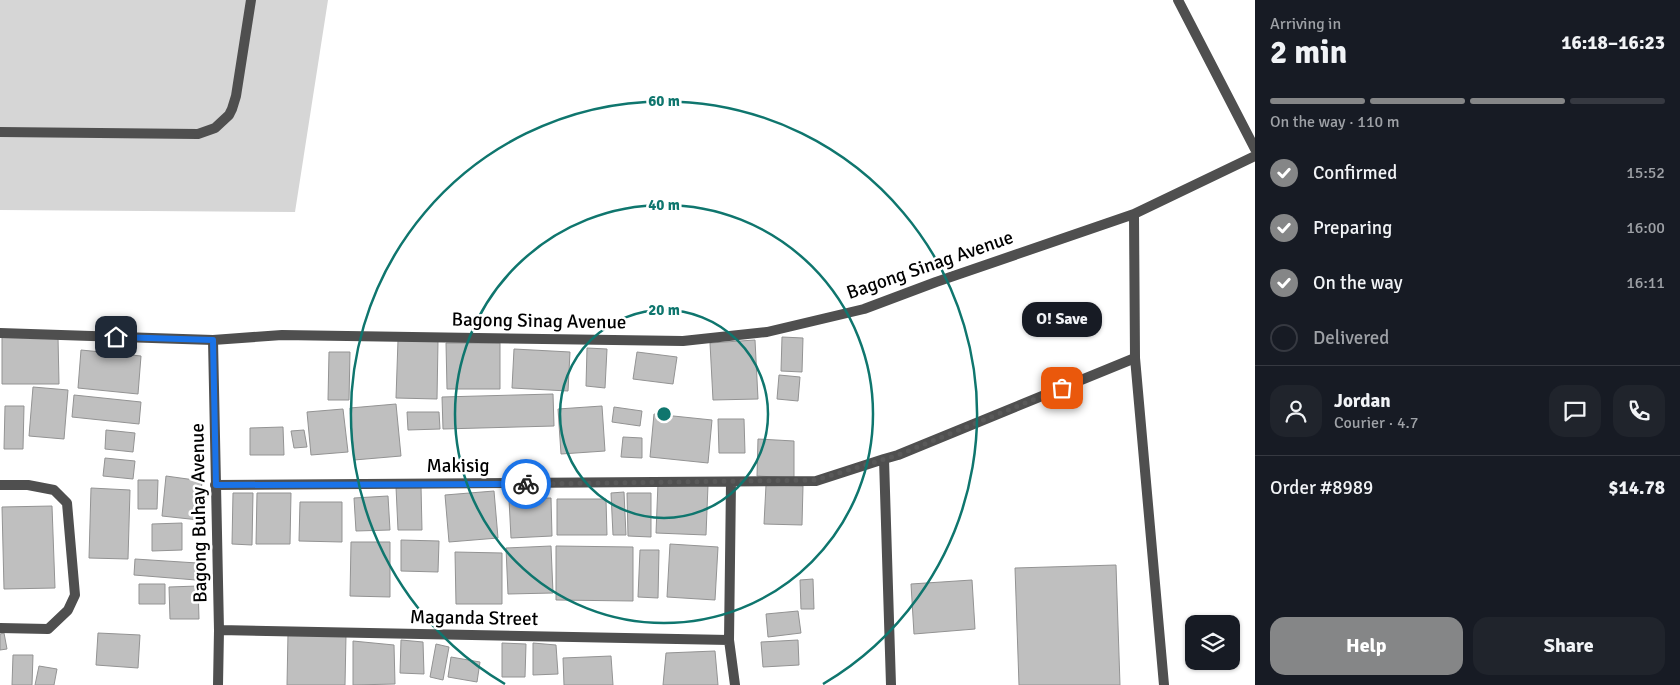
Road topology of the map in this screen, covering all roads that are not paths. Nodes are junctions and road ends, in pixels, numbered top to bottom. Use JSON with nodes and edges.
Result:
{"nodes":[{"id":1,"x":251,"y":0,"type":"edge"},
{"id":2,"x":1178,"y":0,"type":"edge"},
{"id":3,"x":0,"y":132,"type":"edge"},
{"id":4,"x":1255,"y":149,"type":"edge"},
{"id":5,"x":1255,"y":156,"type":"edge"},
{"id":6,"x":1134,"y":214,"type":"junction"},
{"id":7,"x":0,"y":333,"type":"edge"},
{"id":8,"x":213,"y":340,"type":"junction"},
{"id":9,"x":1135,"y":358,"type":"junction"},
{"id":10,"x":884,"y":459,"type":"junction"},
{"id":11,"x":731,"y":482,"type":"junction"},
{"id":12,"x":0,"y":485,"type":"edge"},
{"id":13,"x":216,"y":485,"type":"junction"},
{"id":14,"x":0,"y":628,"type":"edge"},
{"id":15,"x":219,"y":630,"type":"junction"},
{"id":16,"x":729,"y":640,"type":"junction"},
{"id":17,"x":218,"y":685,"type":"edge"},
{"id":18,"x":736,"y":685,"type":"edge"},
{"id":19,"x":891,"y":685,"type":"edge"},
{"id":20,"x":1164,"y":685,"type":"edge"}],
"edges":[{"from":1,"to":3,"type":"street"},
{"from":2,"to":4,"type":"street"},
{"from":5,"to":6,"type":"street","name":"Bagong Sinag Avenue"},
{"from":6,"to":8,"type":"street","name":"Bagong Sinag Avenue"},
{"from":6,"to":9,"type":"street"},
{"from":7,"to":8,"type":"street","name":"Bagong Sinag Avenue"},
{"from":8,"to":13,"type":"street","name":"Bagong Buhay Avenue"},
{"from":9,"to":10,"type":"street","name":"Makisig"},
{"from":9,"to":20,"type":"street"},
{"from":10,"to":11,"type":"street","name":"Makisig"},
{"from":10,"to":19,"type":"street"},
{"from":11,"to":13,"type":"street","name":"Makisig"},
{"from":11,"to":16,"type":"street"},
{"from":12,"to":14,"type":"street"},
{"from":13,"to":15,"type":"street","name":"Bagong Buhay Avenue"},
{"from":15,"to":16,"type":"street","name":"Maganda Street"},
{"from":15,"to":17,"type":"street","name":"Bagong Buhay Avenue"},
{"from":16,"to":18,"type":"street"}]}
